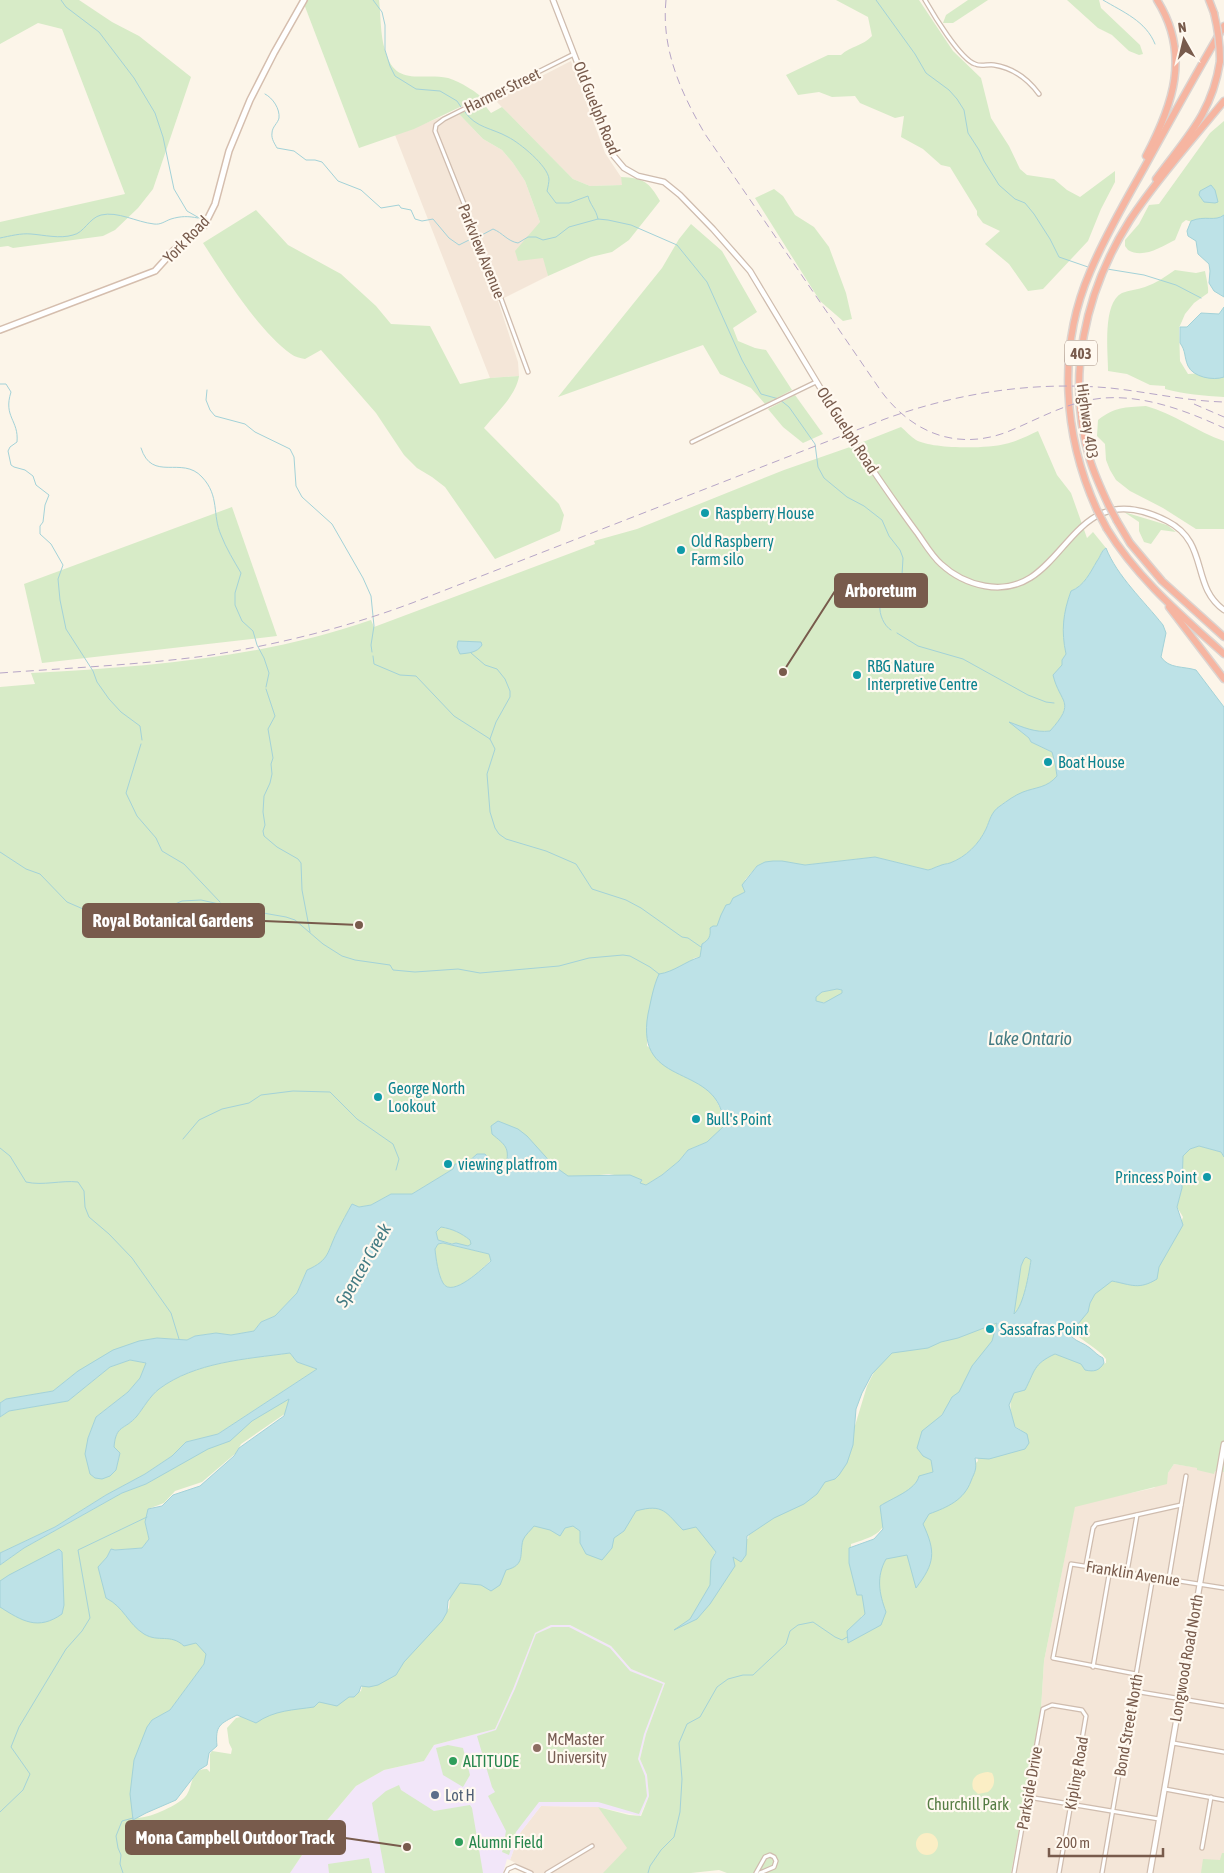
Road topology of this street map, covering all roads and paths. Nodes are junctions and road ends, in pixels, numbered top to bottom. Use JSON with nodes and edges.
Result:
{"nodes":[{"id":1,"x":304,"y":0,"type":"edge"},
{"id":2,"x":553,"y":0,"type":"edge"},
{"id":3,"x":925,"y":0,"type":"edge"},
{"id":4,"x":1157,"y":0,"type":"edge"},
{"id":5,"x":1209,"y":0,"type":"edge"},
{"id":6,"x":1224,"y":26,"type":"edge"},
{"id":7,"x":575,"y":54,"type":"junction"},
{"id":8,"x":1039,"y":94,"type":"dead end"},
{"id":9,"x":1224,"y":101,"type":"edge"},
{"id":10,"x":435,"y":131,"type":"joint"},
{"id":11,"x":1139,"y":208,"type":"junction"},
{"id":12,"x":1107,"y":235,"type":"junction"},
{"id":13,"x":0,"y":330,"type":"edge"},
{"id":14,"x":528,"y":372,"type":"dead end"},
{"id":15,"x":816,"y":382,"type":"junction"},
{"id":16,"x":692,"y":442,"type":"dead end"},
{"id":17,"x":1157,"y":592,"type":"junction"},
{"id":18,"x":1224,"y":610,"type":"edge"},
{"id":19,"x":1224,"y":636,"type":"edge"},
{"id":20,"x":1224,"y":654,"type":"edge"},
{"id":21,"x":1224,"y":679,"type":"edge"},
{"id":22,"x":1224,"y":1444,"type":"edge"},
{"id":23,"x":1186,"y":1476,"type":"dead end"},
{"id":24,"x":1181,"y":1505,"type":"junction"},
{"id":25,"x":1137,"y":1515,"type":"junction"},
{"id":26,"x":1086,"y":1565,"type":"junction"},
{"id":27,"x":1110,"y":1569,"type":"junction"},
{"id":28,"x":1127,"y":1572,"type":"junction"},
{"id":29,"x":1153,"y":1576,"type":"junction"},
{"id":30,"x":1168,"y":1579,"type":"junction"},
{"id":31,"x":1199,"y":1584,"type":"junction"},
{"id":32,"x":1224,"y":1588,"type":"edge"},
{"id":33,"x":1093,"y":1667,"type":"junction"},
{"id":34,"x":1136,"y":1674,"type":"junction"},
{"id":35,"x":1134,"y":1690,"type":"junction"},
{"id":36,"x":1180,"y":1698,"type":"junction"},
{"id":37,"x":1047,"y":1706,"type":"joint"},
{"id":38,"x":1224,"y":1706,"type":"edge"},
{"id":39,"x":1172,"y":1743,"type":"junction"},
{"id":40,"x":1224,"y":1752,"type":"edge"},
{"id":41,"x":1164,"y":1789,"type":"junction"},
{"id":42,"x":1028,"y":1797,"type":"junction"},
{"id":43,"x":1211,"y":1797,"type":"junction"},
{"id":44,"x":1224,"y":1800,"type":"edge"},
{"id":45,"x":1070,"y":1804,"type":"junction"},
{"id":46,"x":1113,"y":1811,"type":"junction"},
{"id":47,"x":1159,"y":1819,"type":"junction"},
{"id":48,"x":592,"y":1846,"type":"dead end"},
{"id":49,"x":1202,"y":1848,"type":"dead end"},
{"id":50,"x":506,"y":1873,"type":"edge"},
{"id":51,"x":531,"y":1873,"type":"edge"},
{"id":52,"x":546,"y":1873,"type":"edge"},
{"id":53,"x":756,"y":1873,"type":"edge"},
{"id":54,"x":760,"y":1873,"type":"edge"},
{"id":55,"x":1014,"y":1873,"type":"edge"},
{"id":56,"x":1059,"y":1873,"type":"edge"},
{"id":57,"x":1102,"y":1873,"type":"edge"},
{"id":58,"x":1150,"y":1873,"type":"edge"}],
"edges":[{"from":1,"to":13,"type":"main road","name":"York Road"},
{"from":2,"to":7,"type":"street","name":"Old Guelph Road"},
{"from":3,"to":8,"type":"street"},
{"from":4,"to":12,"type":"highway"},
{"from":5,"to":11,"type":"highway","bridge":true},
{"from":6,"to":12,"type":"highway","name":"Highway 403","number":"403"},
{"from":7,"to":10,"type":"street","name":"Harmer Street"},
{"from":7,"to":15,"type":"street","name":"Old Guelph Road"},
{"from":9,"to":11,"type":"highway","name":"Highway 403","number":"403"},
{"from":10,"to":14,"type":"street","name":"Parkview Avenue"},
{"from":11,"to":19,"type":"highway","name":"Highway 403","number":"403","bridge":true},
{"from":12,"to":17,"type":"highway","name":"Highway 403","number":"403","bridge":true},
{"from":15,"to":16,"type":"street"},
{"from":15,"to":18,"type":"street","name":"Old Guelph Road","bridge":true},
{"from":17,"to":20,"type":"highway","name":"Highway 403","number":"403"},
{"from":17,"to":21,"type":"highway"},
{"from":22,"to":31,"type":"street","name":"Longwood Road North"},
{"from":23,"to":24,"type":"street"},
{"from":24,"to":25,"type":"street"},
{"from":24,"to":30,"type":"street"},
{"from":25,"to":26,"type":"street"},
{"from":25,"to":28,"type":"street"},
{"from":26,"to":27,"type":"street","name":"Franklin Avenue"},
{"from":26,"to":33,"type":"street","name":"Franklin Avenue"},
{"from":27,"to":28,"type":"street","name":"Franklin Avenue"},
{"from":27,"to":33,"type":"street"},
{"from":28,"to":29,"type":"street","name":"Franklin Avenue"},
{"from":29,"to":30,"type":"street","name":"Franklin Avenue"},
{"from":29,"to":34,"type":"street","name":"Bond Street North"},
{"from":30,"to":31,"type":"street","name":"Franklin Avenue"},
{"from":31,"to":32,"type":"street","name":"Franklin Avenue"},
{"from":31,"to":36,"type":"street","name":"Longwood Road North"},
{"from":33,"to":34,"type":"street"},
{"from":34,"to":35,"type":"street","name":"Bond Street North"},
{"from":35,"to":36,"type":"street"},
{"from":35,"to":46,"type":"street","name":"Bond Street North"},
{"from":36,"to":38,"type":"street"},
{"from":36,"to":39,"type":"street","name":"Longwood Road North"},
{"from":37,"to":42,"type":"street","name":"Parkside Drive"},
{"from":37,"to":45,"type":"street","name":"Kipling Road"},
{"from":39,"to":40,"type":"street"},
{"from":39,"to":41,"type":"street","name":"Longwood Road North"},
{"from":41,"to":43,"type":"street"},
{"from":41,"to":47,"type":"street","name":"Longwood Road North"},
{"from":42,"to":45,"type":"street"},
{"from":42,"to":55,"type":"street","name":"Parkside Drive"},
{"from":43,"to":44,"type":"street"},
{"from":43,"to":49,"type":"street"},
{"from":45,"to":46,"type":"street"},
{"from":45,"to":56,"type":"street","name":"Kipling Road"},
{"from":46,"to":47,"type":"street"},
{"from":46,"to":57,"type":"street","name":"Bond Street North"},
{"from":47,"to":58,"type":"street","name":"Longwood Road North"},
{"from":48,"to":52,"type":"street"},
{"from":50,"to":51,"type":"street"},
{"from":53,"to":54,"type":"street"}]}
